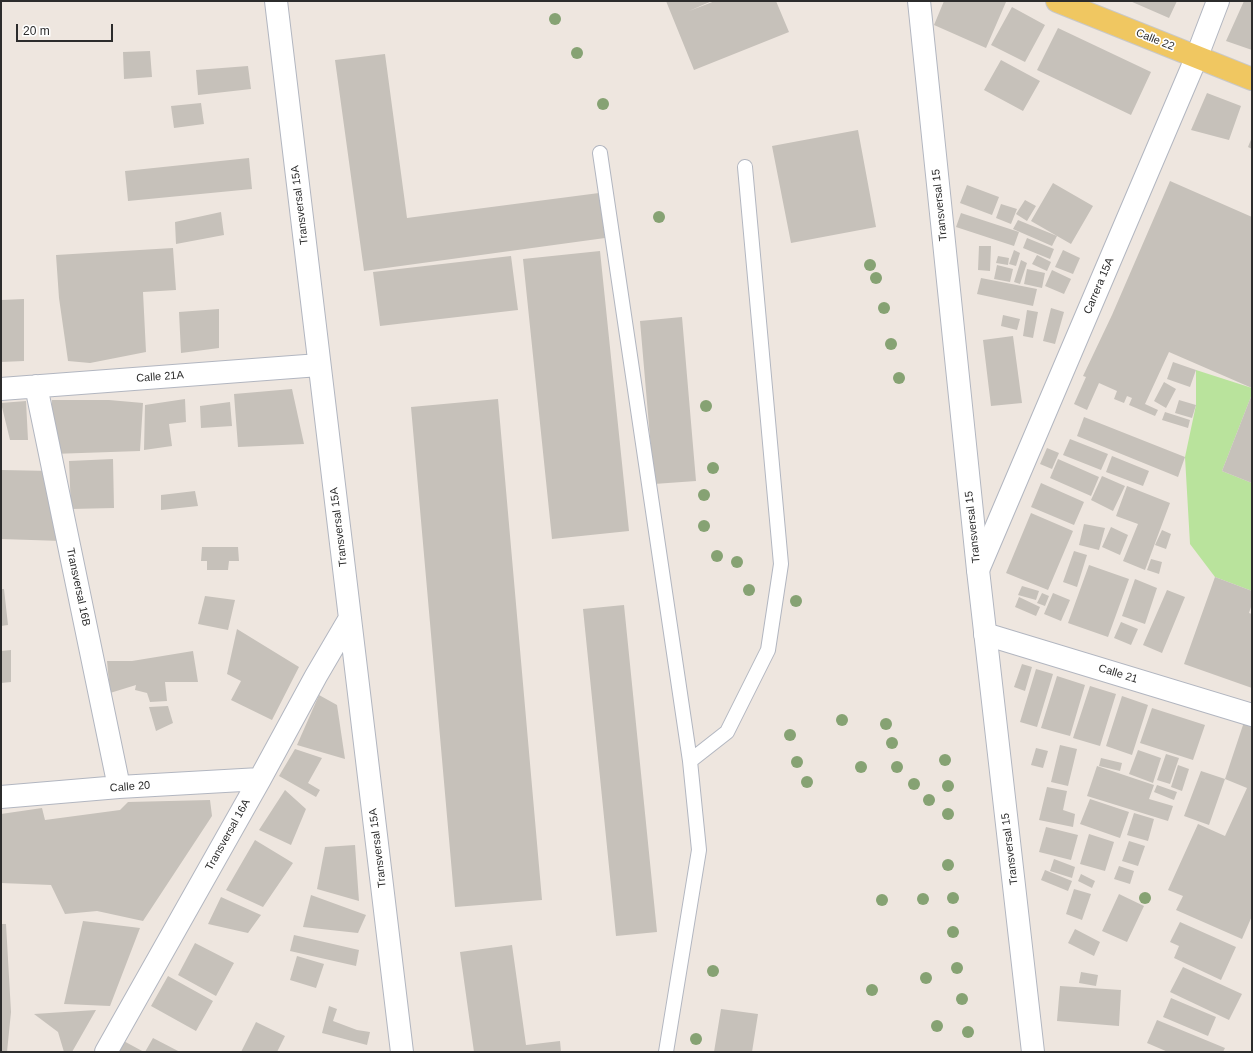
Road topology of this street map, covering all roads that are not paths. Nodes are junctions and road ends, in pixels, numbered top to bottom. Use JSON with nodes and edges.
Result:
{"nodes":[{"id":1,"x":276,"y":1,"type":"edge"},
{"id":2,"x":919,"y":1,"type":"edge"},
{"id":3,"x":1057,"y":1,"type":"edge"},
{"id":4,"x":1218,"y":1,"type":"edge"},
{"id":5,"x":1197,"y":56,"type":"junction"},
{"id":6,"x":1252,"y":79,"type":"edge"},
{"id":7,"x":600,"y":153,"type":"dead end"},
{"id":8,"x":745,"y":167,"type":"dead end"},
{"id":9,"x":319,"y":365,"type":"junction"},
{"id":10,"x":36,"y":386,"type":"junction"},
{"id":11,"x":1,"y":389,"type":"edge"},
{"id":12,"x":978,"y":570,"type":"junction"},
{"id":13,"x":350,"y":618,"type":"junction"},
{"id":14,"x":985,"y":634,"type":"junction"},
{"id":15,"x":1252,"y":715,"type":"edge"},
{"id":16,"x":690,"y":761,"type":"junction"},
{"id":17,"x":260,"y":779,"type":"junction"},
{"id":18,"x":119,"y":787,"type":"junction"},
{"id":19,"x":1,"y":797,"type":"edge"},
{"id":20,"x":106,"y":1052,"type":"edge"},
{"id":21,"x":402,"y":1052,"type":"edge"},
{"id":22,"x":666,"y":1052,"type":"edge"},
{"id":23,"x":1034,"y":1052,"type":"edge"}],
"edges":[{"from":1,"to":9,"type":"street","name":"Transversal 15A"},
{"from":2,"to":12,"type":"street","name":"Transversal 15"},
{"from":3,"to":5,"type":"main road","name":"Calle 22"},
{"from":4,"to":5,"type":"street","name":"Carrera 15A"},
{"from":5,"to":6,"type":"main road","name":"Calle 22"},
{"from":5,"to":12,"type":"street","name":"Carrera 15A"},
{"from":7,"to":16,"type":"lane"},
{"from":8,"to":16,"type":"lane"},
{"from":9,"to":10,"type":"street","name":"Calle 21A"},
{"from":9,"to":13,"type":"street","name":"Transversal 15A"},
{"from":10,"to":11,"type":"street","name":"Calle 21A"},
{"from":10,"to":18,"type":"street","name":"Transversal 16B"},
{"from":12,"to":14,"type":"street","name":"Transversal 15"},
{"from":13,"to":17,"type":"street","name":"Transversal 16A"},
{"from":13,"to":21,"type":"street","name":"Transversal 15A"},
{"from":14,"to":15,"type":"street","name":"Calle 21"},
{"from":14,"to":23,"type":"street","name":"Transversal 15"},
{"from":16,"to":22,"type":"lane"},
{"from":17,"to":18,"type":"street","name":"Calle 20"},
{"from":17,"to":20,"type":"street","name":"Transversal 16A"},
{"from":18,"to":19,"type":"street","name":"Calle 20"}]}
